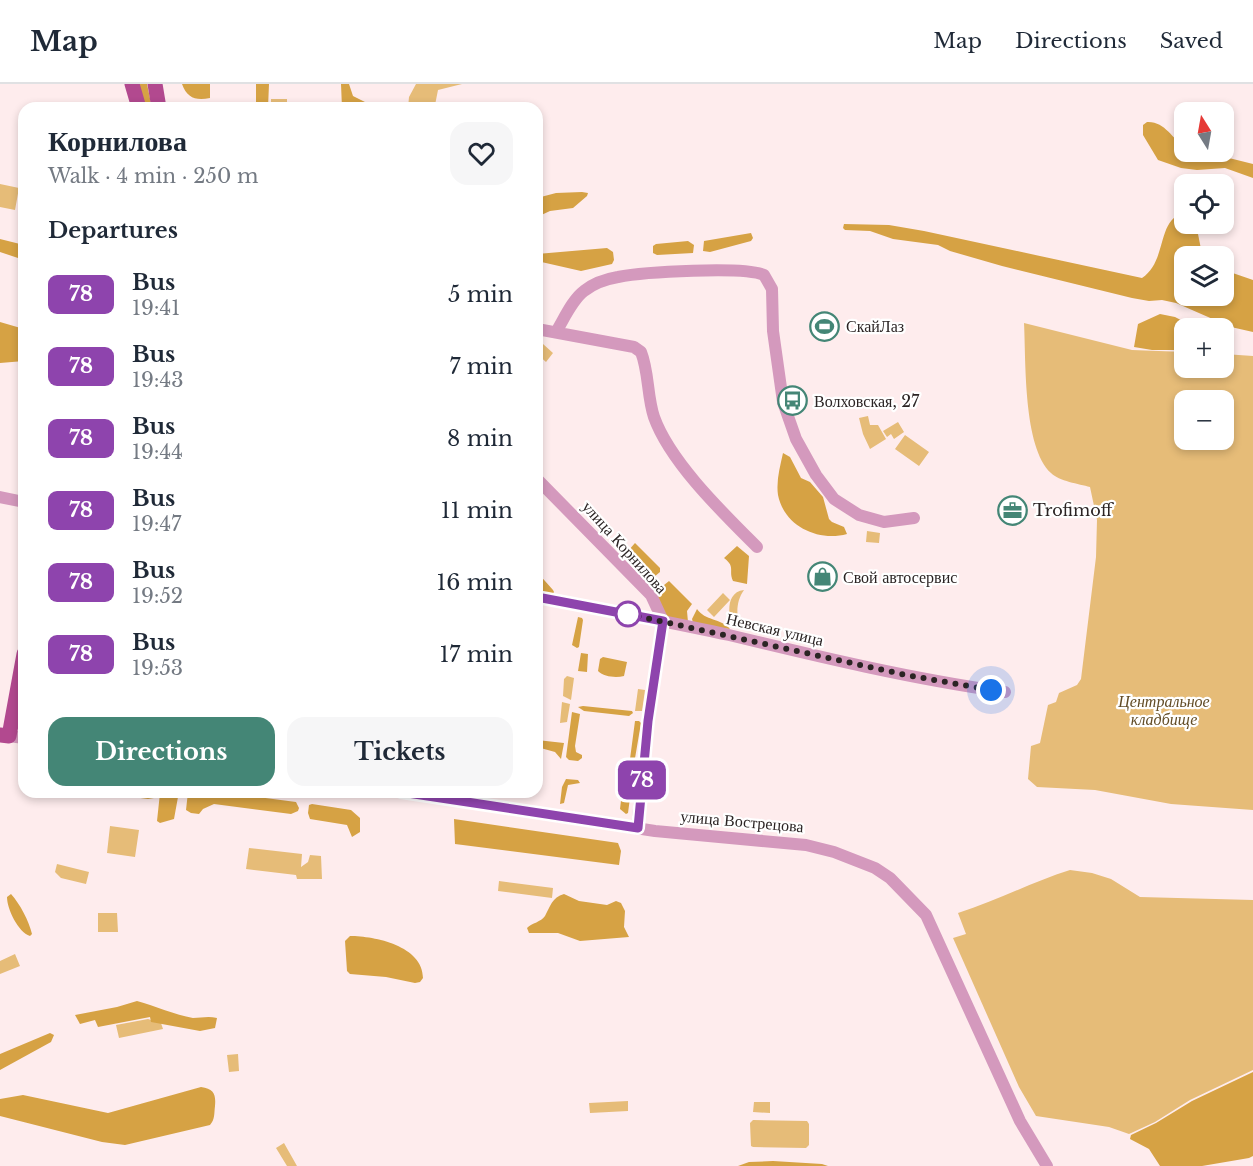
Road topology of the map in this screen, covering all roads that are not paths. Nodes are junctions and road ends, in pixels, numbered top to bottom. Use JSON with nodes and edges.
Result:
{"nodes":[{"id":1,"x":132,"y":84,"type":"edge"},
{"id":2,"x":155,"y":84,"type":"edge"},
{"id":3,"x":137,"y":102,"type":"edge"},
{"id":4,"x":158,"y":102,"type":"edge"},
{"id":5,"x":543,"y":330,"type":"edge"},
{"id":6,"x":556,"y":332,"type":"junction"},
{"id":7,"x":543,"y":485,"type":"edge"},
{"id":8,"x":0,"y":497,"type":"edge"},
{"id":9,"x":18,"y":501,"type":"edge"},
{"id":10,"x":914,"y":518,"type":"dead end"},
{"id":11,"x":757,"y":548,"type":"dead end"},
{"id":12,"x":543,"y":598,"type":"edge"},
{"id":13,"x":663,"y":621,"type":"junction"},
{"id":14,"x":18,"y":692,"type":"edge"},
{"id":15,"x":1005,"y":692,"type":"dead end"},
{"id":16,"x":11,"y":736,"type":"edge"},
{"id":17,"x":440,"y":798,"type":"edge"},
{"id":18,"x":638,"y":828,"type":"junction"},
{"id":19,"x":1047,"y":1166,"type":"edge"}],
"edges":[{"from":1,"to":3,"type":"main road"},
{"from":2,"to":4,"type":"main road"},
{"from":5,"to":6,"type":"street"},
{"from":6,"to":10,"type":"street"},
{"from":6,"to":11,"type":"street"},
{"from":7,"to":13,"type":"street","name":"улица Корнилова"},
{"from":8,"to":9,"type":"street"},
{"from":12,"to":13,"type":"street","name":"Невская улица"},
{"from":13,"to":15,"type":"street","name":"Невская улица"},
{"from":13,"to":18,"type":"street","name":"улица Корнилова"},
{"from":14,"to":16,"type":"main road"},
{"from":17,"to":18,"type":"street","name":"улица Вострецова"},
{"from":18,"to":19,"type":"street","name":"улица Вострецова"}]}
